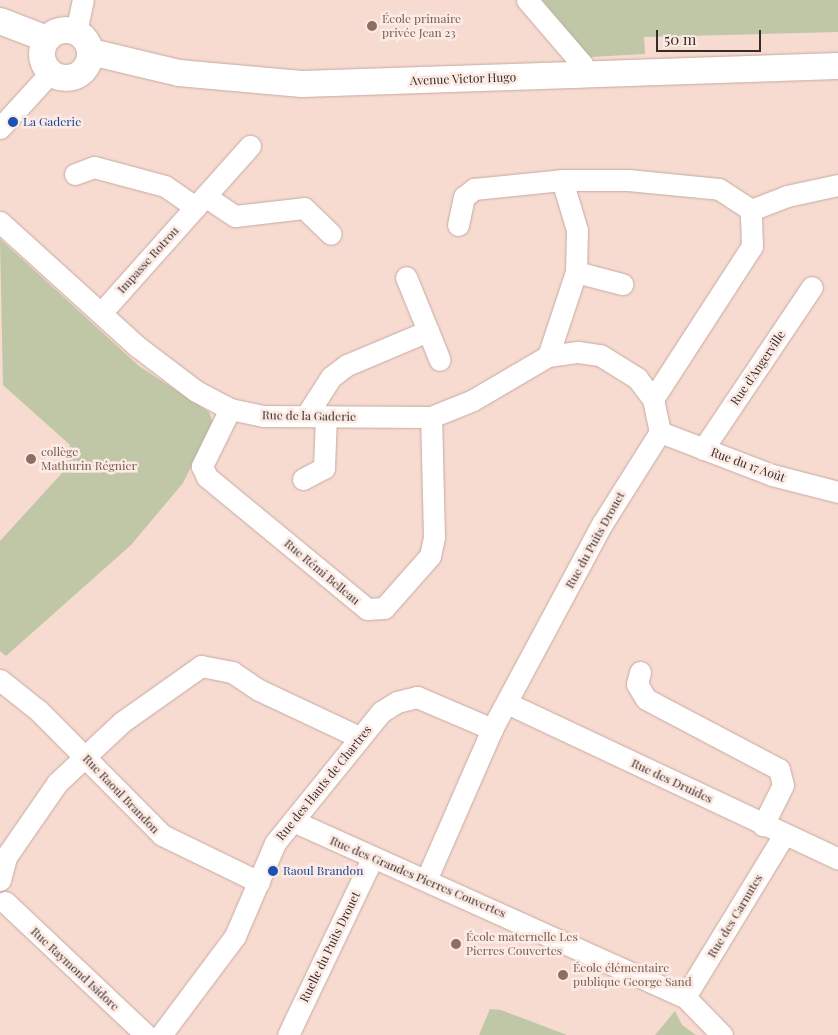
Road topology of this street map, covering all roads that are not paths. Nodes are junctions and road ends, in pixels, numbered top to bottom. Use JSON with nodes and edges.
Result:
{"nodes":[{"id":1,"x":83,"y":0,"type":"edge"},
{"id":2,"x":528,"y":0,"type":"edge"},
{"id":3,"x":0,"y":21,"type":"edge"},
{"id":4,"x":48,"y":39,"type":"junction"},
{"id":5,"x":84,"y":42,"type":"junction"},
{"id":6,"x":838,"y":66,"type":"edge"},
{"id":7,"x":51,"y":72,"type":"junction"},
{"id":8,"x":583,"y":75,"type":"junction"},
{"id":9,"x":0,"y":128,"type":"edge"},
{"id":10,"x":250,"y":146,"type":"dead end"},
{"id":11,"x":75,"y":174,"type":"dead end"},
{"id":12,"x":562,"y":180,"type":"junction"},
{"id":13,"x":838,"y":185,"type":"edge"},
{"id":14,"x":200,"y":202,"type":"junction"},
{"id":15,"x":751,"y":210,"type":"junction"},
{"id":16,"x":0,"y":222,"type":"edge"},
{"id":17,"x":458,"y":225,"type":"dead end"},
{"id":18,"x":331,"y":234,"type":"dead end"},
{"id":19,"x":576,"y":272,"type":"junction"},
{"id":20,"x":406,"y":277,"type":"dead end"},
{"id":21,"x":622,"y":284,"type":"dead end"},
{"id":22,"x":812,"y":287,"type":"dead end"},
{"id":23,"x":101,"y":313,"type":"junction"},
{"id":24,"x":428,"y":332,"type":"junction"},
{"id":25,"x":548,"y":356,"type":"junction"},
{"id":26,"x":440,"y":360,"type":"dead end"},
{"id":27,"x":653,"y":399,"type":"junction"},
{"id":28,"x":230,"y":409,"type":"junction"},
{"id":29,"x":316,"y":416,"type":"junction"},
{"id":30,"x":431,"y":418,"type":"junction"},
{"id":31,"x":660,"y":432,"type":"junction"},
{"id":32,"x":704,"y":449,"type":"junction"},
{"id":33,"x":303,"y":479,"type":"dead end"},
{"id":34,"x":838,"y":492,"type":"edge"},
{"id":35,"x":640,"y":672,"type":"dead end"},
{"id":36,"x":0,"y":680,"type":"edge"},
{"id":37,"x":507,"y":702,"type":"junction"},
{"id":38,"x":492,"y":729,"type":"junction"},
{"id":39,"x":359,"y":737,"type":"junction"},
{"id":40,"x":84,"y":756,"type":"junction"},
{"id":41,"x":293,"y":821,"type":"junction"},
{"id":42,"x":763,"y":825,"type":"junction"},
{"id":43,"x":784,"y":835,"type":"junction"},
{"id":44,"x":372,"y":859,"type":"junction"},
{"id":45,"x":838,"y":859,"type":"edge"},
{"id":46,"x":427,"y":878,"type":"junction"},
{"id":47,"x":0,"y":880,"type":"edge"},
{"id":48,"x":259,"y":882,"type":"junction"},
{"id":49,"x":2,"y":899,"type":"edge"},
{"id":50,"x":685,"y":997,"type":"junction"},
{"id":51,"x":146,"y":1035,"type":"edge"},
{"id":52,"x":161,"y":1035,"type":"edge"},
{"id":53,"x":288,"y":1035,"type":"edge"},
{"id":54,"x":722,"y":1035,"type":"edge"}],
"edges":[{"from":1,"to":5,"type":"street"},
{"from":2,"to":8,"type":"street"},
{"from":3,"to":4,"type":"main road"},
{"from":4,"to":5,"type":"main road"},
{"from":4,"to":7,"type":"main road"},
{"from":5,"to":7,"type":"main road"},
{"from":5,"to":8,"type":"main road","name":"Avenue Victor Hugo"},
{"from":6,"to":8,"type":"main road","name":"Avenue Victor Hugo"},
{"from":7,"to":9,"type":"street"},
{"from":10,"to":14,"type":"street","name":"Impasse Rotrou"},
{"from":11,"to":14,"type":"street"},
{"from":12,"to":15,"type":"street"},
{"from":12,"to":17,"type":"street"},
{"from":12,"to":19,"type":"street"},
{"from":13,"to":15,"type":"street"},
{"from":14,"to":18,"type":"street"},
{"from":14,"to":23,"type":"street","name":"Impasse Rotrou"},
{"from":15,"to":27,"type":"street"},
{"from":16,"to":23,"type":"street","name":"Rue de la Gaderie"},
{"from":19,"to":21,"type":"street"},
{"from":19,"to":25,"type":"street"},
{"from":20,"to":24,"type":"street"},
{"from":22,"to":32,"type":"street","name":"Rue d'Angerville"},
{"from":23,"to":28,"type":"street","name":"Rue de la Gaderie"},
{"from":24,"to":26,"type":"street"},
{"from":24,"to":29,"type":"street"},
{"from":25,"to":27,"type":"street"},
{"from":25,"to":30,"type":"street","name":"Rue de la Gaderie"},
{"from":27,"to":31,"type":"street"},
{"from":28,"to":29,"type":"street","name":"Rue de la Gaderie"},
{"from":28,"to":30,"type":"street","name":"Rue Rémi Belleau"},
{"from":29,"to":30,"type":"street","name":"Rue de la Gaderie"},
{"from":29,"to":33,"type":"street"},
{"from":31,"to":32,"type":"street","name":"Rue du 17 Août"},
{"from":31,"to":37,"type":"street","name":"Rue du Puits Drouet"},
{"from":32,"to":34,"type":"street","name":"Rue du 17 Août"},
{"from":35,"to":42,"type":"street"},
{"from":36,"to":40,"type":"street","name":"Rue Raoul Brandon"},
{"from":37,"to":38,"type":"street","name":"Rue du Puits Drouet"},
{"from":37,"to":42,"type":"street","name":"Rue des Druides"},
{"from":38,"to":39,"type":"street","name":"Rue des Hauts de Chartres"},
{"from":38,"to":46,"type":"street","name":"Rue du Puits Drouet"},
{"from":39,"to":40,"type":"street"},
{"from":39,"to":41,"type":"street","name":"Rue des Hauts de Chartres"},
{"from":40,"to":47,"type":"street"},
{"from":40,"to":48,"type":"street","name":"Rue Raoul Brandon"},
{"from":41,"to":44,"type":"street","name":"Rue des Grandes Pierres Couvertes"},
{"from":41,"to":48,"type":"street","name":"Rue des Hauts de Chartres"},
{"from":42,"to":43,"type":"street","name":"Rue des Druides"},
{"from":43,"to":45,"type":"street","name":"Rue des Druides"},
{"from":43,"to":50,"type":"street","name":"Rue des Carnutes"},
{"from":44,"to":46,"type":"street","name":"Rue des Grandes Pierres Couvertes"},
{"from":44,"to":53,"type":"street","name":"Ruelle du Puits Drouet"},
{"from":46,"to":50,"type":"street","name":"Rue des Grandes Pierres Couvertes"},
{"from":48,"to":52,"type":"street","name":"Rue des Hauts de Chartres"},
{"from":49,"to":51,"type":"street","name":"Rue Raymond Isidore"},
{"from":50,"to":54,"type":"street","name":"Rue des Grandes Pierres Couvertes"}]}
